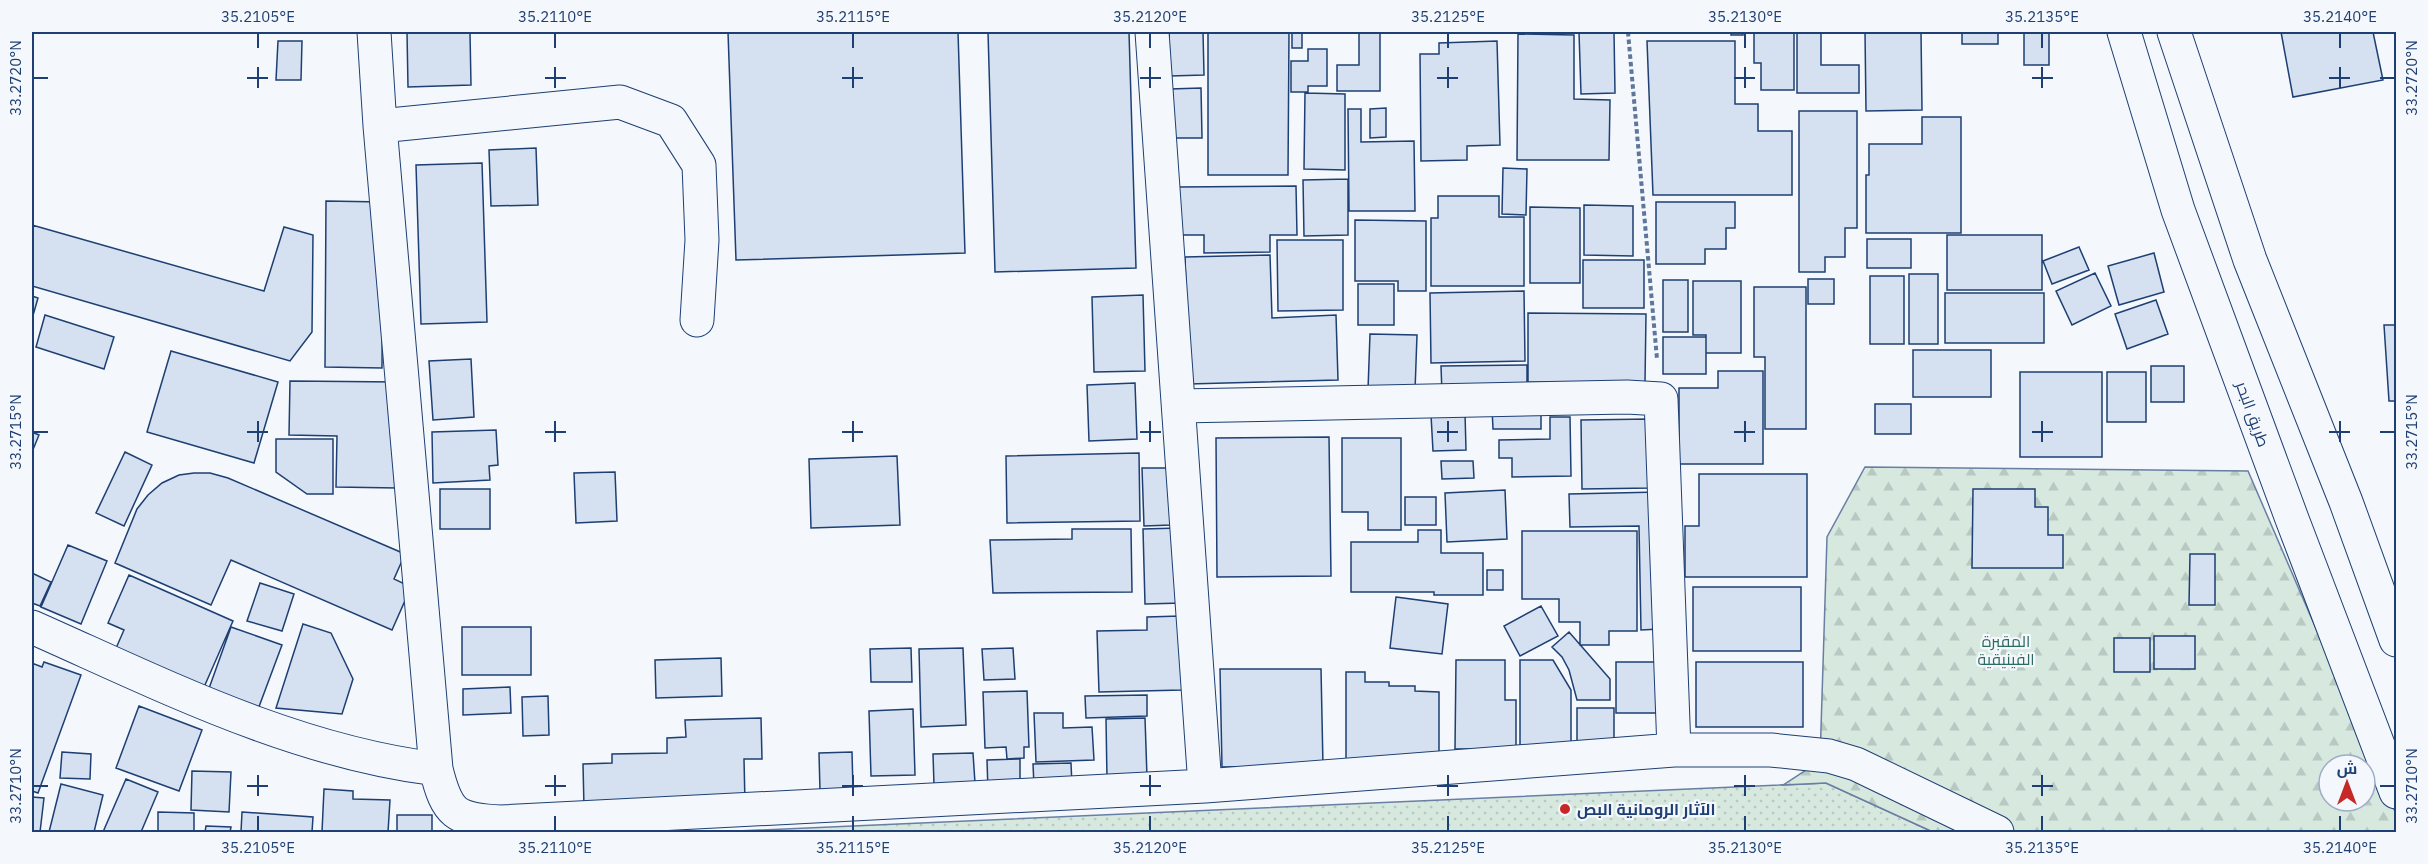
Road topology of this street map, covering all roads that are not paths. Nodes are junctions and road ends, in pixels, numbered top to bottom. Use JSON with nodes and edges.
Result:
{"nodes":[{"id":1,"x":374,"y":32,"type":"edge"},
{"id":2,"x":1152,"y":32,"type":"edge"},
{"id":3,"x":2124,"y":32,"type":"edge"},
{"id":4,"x":2175,"y":32,"type":"edge"},
{"id":5,"x":380,"y":126,"type":"junction"},
{"id":6,"x":697,"y":320,"type":"dead end"},
{"id":7,"x":1179,"y":406,"type":"junction"},
{"id":8,"x":32,"y":627,"type":"edge"},
{"id":9,"x":2397,"y":640,"type":"edge"},
{"id":10,"x":1674,"y":750,"type":"junction"},
{"id":11,"x":436,"y":769,"type":"junction"},
{"id":12,"x":1205,"y":786,"type":"junction"},
{"id":13,"x":2397,"y":792,"type":"edge"},
{"id":14,"x":1997,"y":832,"type":"edge"}],
"edges":[{"from":1,"to":5,"type":"main road"},
{"from":2,"to":7,"type":"main road"},
{"from":3,"to":13,"type":"main road","name":"طريق البحر"},
{"from":4,"to":9,"type":"main road"},
{"from":5,"to":6,"type":"main road"},
{"from":5,"to":11,"type":"main road"},
{"from":7,"to":10,"type":"main road"},
{"from":7,"to":12,"type":"main road"},
{"from":8,"to":11,"type":"main road"},
{"from":10,"to":12,"type":"main road"},
{"from":10,"to":14,"type":"main road"},
{"from":11,"to":12,"type":"main road"}]}
